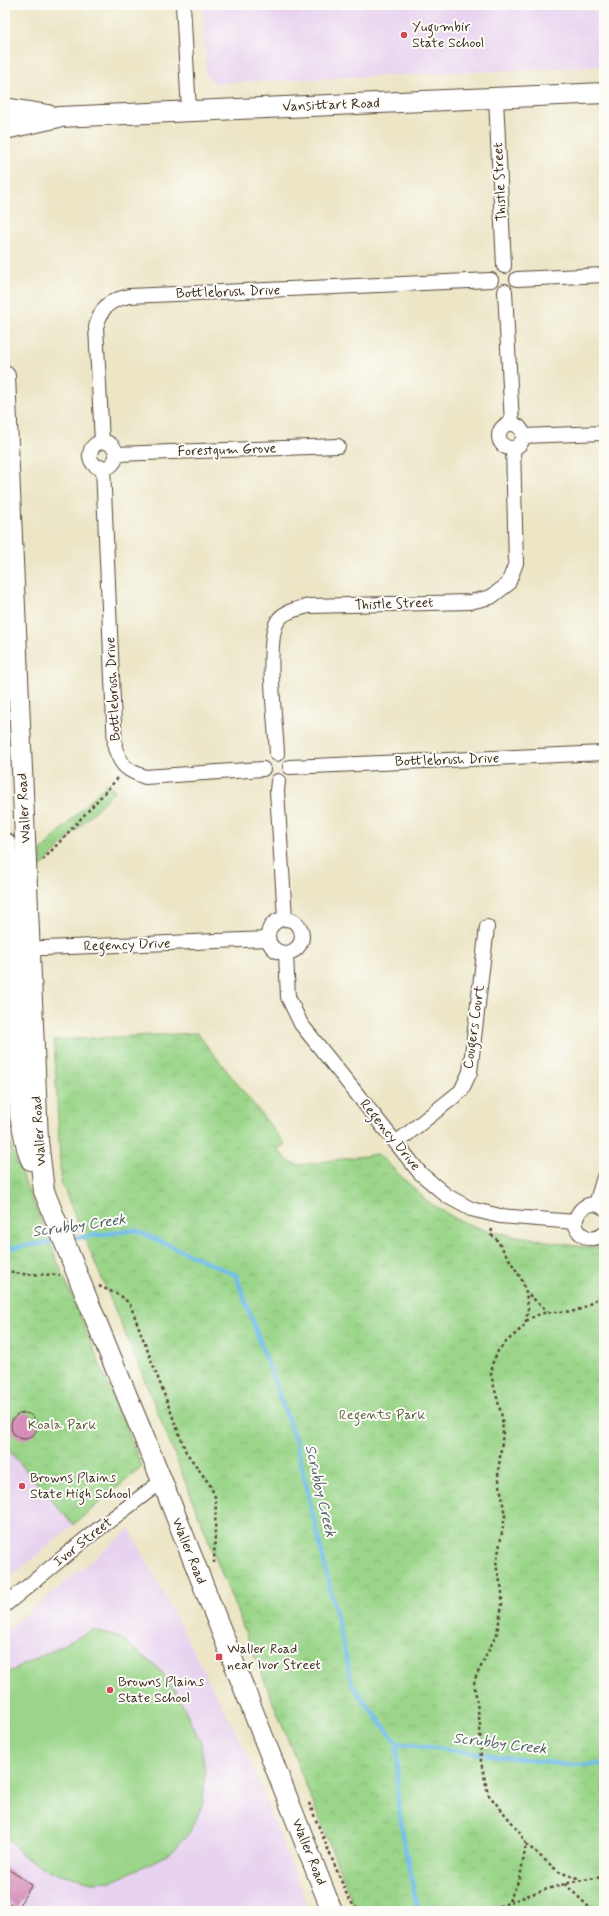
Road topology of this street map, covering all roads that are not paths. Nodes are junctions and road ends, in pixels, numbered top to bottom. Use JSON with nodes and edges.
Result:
{"nodes":[{"id":1,"x":183,"y":5,"type":"edge"},
{"id":2,"x":604,"y":93,"type":"edge"},
{"id":3,"x":496,"y":98,"type":"junction"},
{"id":4,"x":5,"y":108,"type":"edge"},
{"id":5,"x":189,"y":111,"type":"junction"},
{"id":6,"x":59,"y":117,"type":"junction"},
{"id":7,"x":5,"y":129,"type":"edge"},
{"id":8,"x":504,"y":266,"type":"junction"},
{"id":9,"x":604,"y":275,"type":"edge"},
{"id":10,"x":517,"y":279,"type":"junction"},
{"id":11,"x":491,"y":280,"type":"junction"},
{"id":12,"x":505,"y":292,"type":"junction"},
{"id":13,"x":5,"y":376,"type":"edge"},
{"id":14,"x":512,"y":424,"type":"junction"},
{"id":15,"x":604,"y":433,"type":"edge"},
{"id":16,"x":523,"y":436,"type":"junction"},
{"id":17,"x":102,"y":442,"type":"junction"},
{"id":18,"x":338,"y":446,"type":"dead end"},
{"id":19,"x":513,"y":448,"type":"junction"},
{"id":20,"x":116,"y":454,"type":"junction"},
{"id":21,"x":103,"y":468,"type":"junction"},
{"id":22,"x":9,"y":564,"type":"edge"},
{"id":23,"x":604,"y":753,"type":"edge"},
{"id":24,"x":277,"y":754,"type":"junction"},
{"id":25,"x":13,"y":759,"type":"edge"},
{"id":26,"x":290,"y":767,"type":"junction"},
{"id":27,"x":263,"y":769,"type":"junction"},
{"id":28,"x":278,"y":781,"type":"junction"},
{"id":29,"x":5,"y":843,"type":"edge"},
{"id":30,"x":285,"y":918,"type":"junction"},
{"id":31,"x":487,"y":927,"type":"dead end"},
{"id":32,"x":268,"y":940,"type":"junction"},
{"id":33,"x":20,"y":949,"type":"junction"},
{"id":34,"x":286,"y":954,"type":"junction"},
{"id":35,"x":396,"y":1143,"type":"junction"},
{"id":36,"x":604,"y":1177,"type":"edge"},
{"id":37,"x":600,"y":1206,"type":"edge"},
{"id":38,"x":575,"y":1222,"type":"junction"},
{"id":39,"x":604,"y":1234,"type":"edge"},
{"id":40,"x":162,"y":1482,"type":"junction"},
{"id":41,"x":5,"y":1604,"type":"edge"},
{"id":42,"x":332,"y":1911,"type":"edge"}],
"edges":[{"from":1,"to":5,"type":"street"},
{"from":2,"to":3,"type":"street","name":"Vansittart Road"},
{"from":3,"to":5,"type":"street","name":"Vansittart Road"},
{"from":3,"to":8,"type":"street","name":"Thistle Street"},
{"from":4,"to":6,"type":"street","name":"Vansittart Road"},
{"from":5,"to":6,"type":"street","name":"Vansittart Road"},
{"from":6,"to":7,"type":"street","name":"Vansittart Road"},
{"from":8,"to":10,"type":"street"},
{"from":8,"to":11,"type":"street"},
{"from":9,"to":10,"type":"street"},
{"from":10,"to":12,"type":"street"},
{"from":11,"to":12,"type":"street"},
{"from":11,"to":17,"type":"street","name":"Bottlebrush Drive"},
{"from":12,"to":14,"type":"street"},
{"from":13,"to":22,"type":"street","name":"Waller Road"},
{"from":14,"to":16,"type":"street"},
{"from":14,"to":19,"type":"street"},
{"from":15,"to":16,"type":"street"},
{"from":16,"to":19,"type":"street"},
{"from":17,"to":20,"type":"street"},
{"from":17,"to":21,"type":"street"},
{"from":18,"to":20,"type":"street","name":"Forestgum Grove"},
{"from":19,"to":24,"type":"street","name":"Thistle Street"},
{"from":20,"to":21,"type":"street"},
{"from":21,"to":27,"type":"street","name":"Bottlebrush Drive"},
{"from":22,"to":25,"type":"street","name":"Waller Road"},
{"from":23,"to":26,"type":"street","name":"Bottlebrush Drive"},
{"from":24,"to":26,"type":"street"},
{"from":24,"to":27,"type":"street"},
{"from":25,"to":33,"type":"street","name":"Waller Road"},
{"from":26,"to":28,"type":"street"},
{"from":27,"to":28,"type":"street"},
{"from":28,"to":30,"type":"street"},
{"from":29,"to":33,"type":"street","name":"Waller Road"},
{"from":30,"to":32,"type":"street"},
{"from":30,"to":34,"type":"street"},
{"from":31,"to":35,"type":"street","name":"Cougers Court"},
{"from":32,"to":33,"type":"street","name":"Regency Drive"},
{"from":32,"to":34,"type":"street"},
{"from":33,"to":40,"type":"street","name":"Waller Road","bridge":true},
{"from":34,"to":35,"type":"street","name":"Regency Drive"},
{"from":35,"to":38,"type":"street","name":"Regency Drive"},
{"from":36,"to":37,"type":"street"},
{"from":37,"to":38,"type":"street"},
{"from":38,"to":39,"type":"street"},
{"from":40,"to":41,"type":"street","name":"Ivor Street"},
{"from":40,"to":42,"type":"street","name":"Waller Road"}]}
